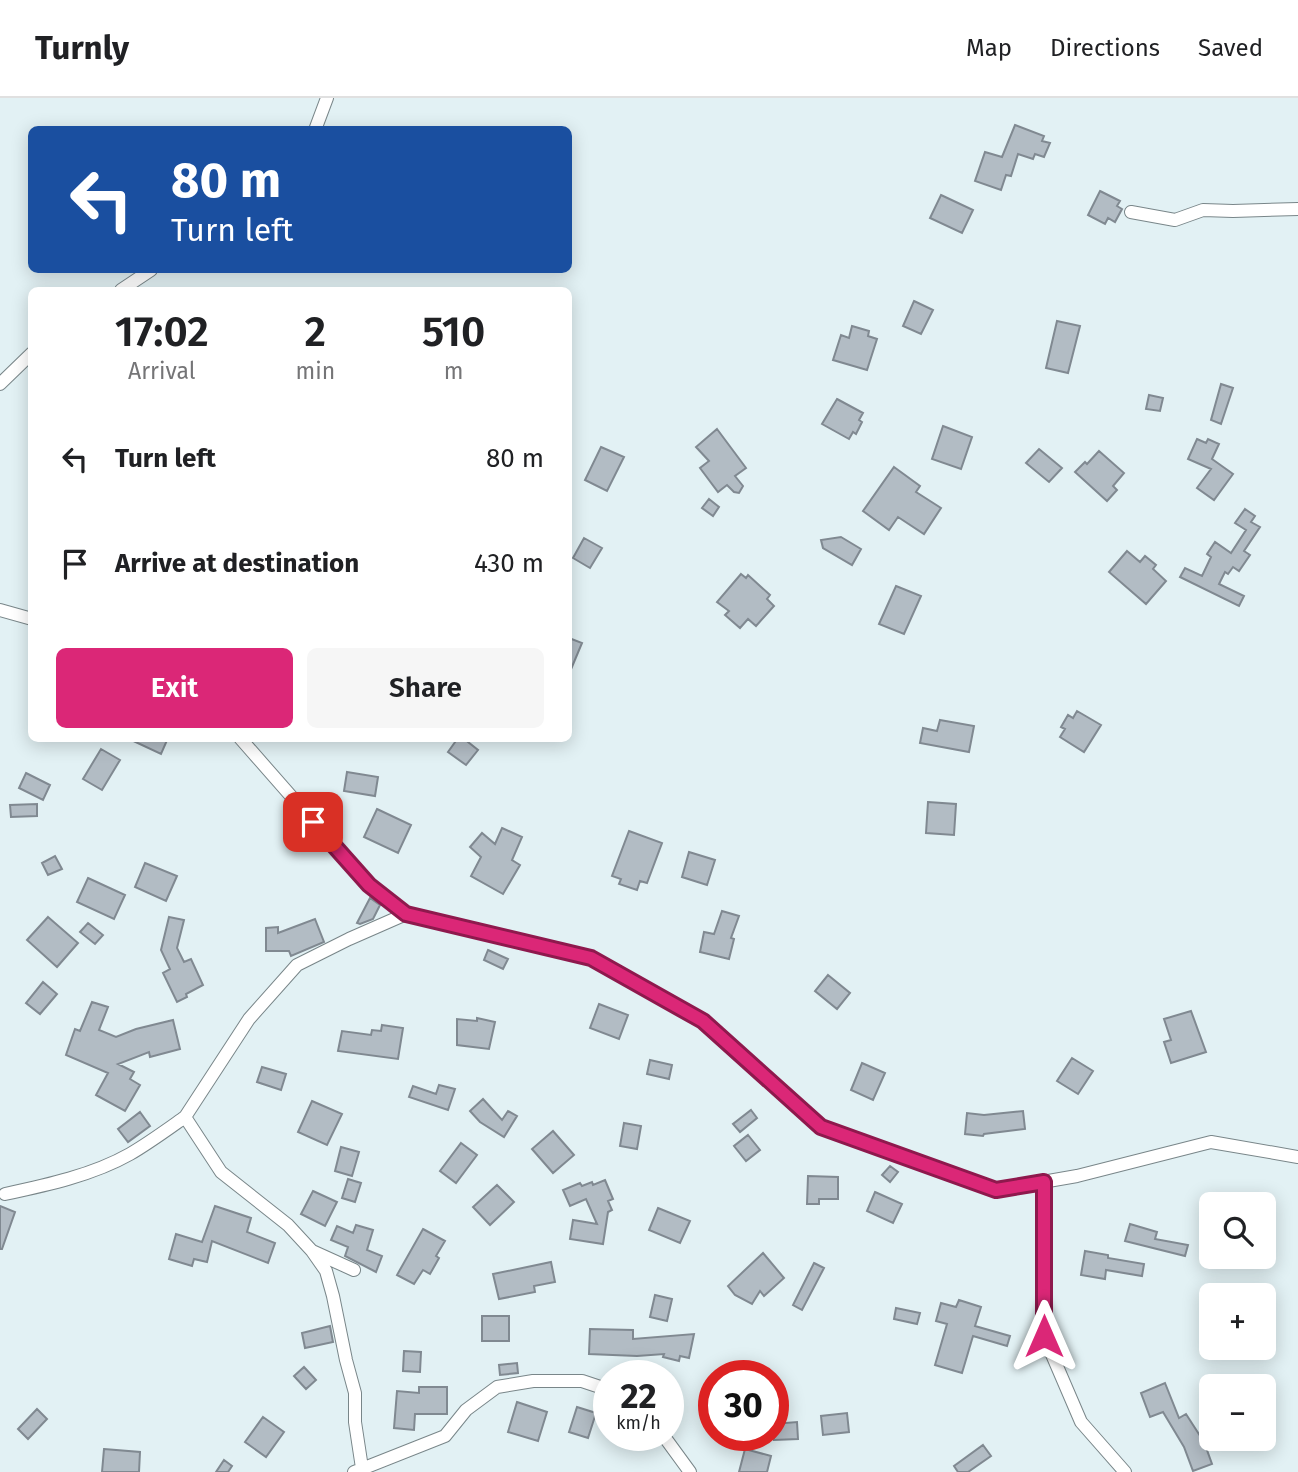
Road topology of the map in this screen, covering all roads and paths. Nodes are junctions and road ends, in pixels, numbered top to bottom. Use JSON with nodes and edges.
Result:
{"nodes":[{"id":1,"x":327,"y":98,"type":"edge"},
{"id":2,"x":316,"y":126,"type":"edge"},
{"id":3,"x":1298,"y":209,"type":"edge"},
{"id":4,"x":1131,"y":212,"type":"dead end"},
{"id":5,"x":146,"y":273,"type":"edge"},
{"id":6,"x":126,"y":287,"type":"edge"},
{"id":7,"x":28,"y":357,"type":"edge"},
{"id":8,"x":0,"y":384,"type":"edge"},
{"id":9,"x":0,"y":610,"type":"edge"},
{"id":10,"x":28,"y":618,"type":"edge"},
{"id":11,"x":244,"y":742,"type":"edge"},
{"id":12,"x":406,"y":914,"type":"junction"},
{"id":13,"x":185,"y":1117,"type":"junction"},
{"id":14,"x":1298,"y":1157,"type":"edge"},
{"id":15,"x":1044,"y":1182,"type":"junction"},
{"id":16,"x":5,"y":1194,"type":"dead end"},
{"id":17,"x":312,"y":1251,"type":"junction"},
{"id":18,"x":354,"y":1270,"type":"dead end"},
{"id":19,"x":593,"y":1385,"type":"edge"},
{"id":20,"x":675,"y":1451,"type":"edge"},
{"id":21,"x":358,"y":1470,"type":"edge"},
{"id":22,"x":690,"y":1472,"type":"edge"},
{"id":23,"x":1125,"y":1472,"type":"edge"}],
"edges":[{"from":1,"to":2,"type":"street"},
{"from":3,"to":4,"type":"street"},
{"from":5,"to":6,"type":"street"},
{"from":7,"to":8,"type":"street"},
{"from":9,"to":10,"type":"street"},
{"from":11,"to":12,"type":"street"},
{"from":12,"to":13,"type":"street"},
{"from":12,"to":15,"type":"street"},
{"from":13,"to":16,"type":"street"},
{"from":13,"to":17,"type":"street"},
{"from":14,"to":15,"type":"street"},
{"from":15,"to":23,"type":"street"},
{"from":17,"to":18,"type":"street"},
{"from":17,"to":21,"type":"street"},
{"from":19,"to":21,"type":"street"},
{"from":20,"to":22,"type":"street"}]}
